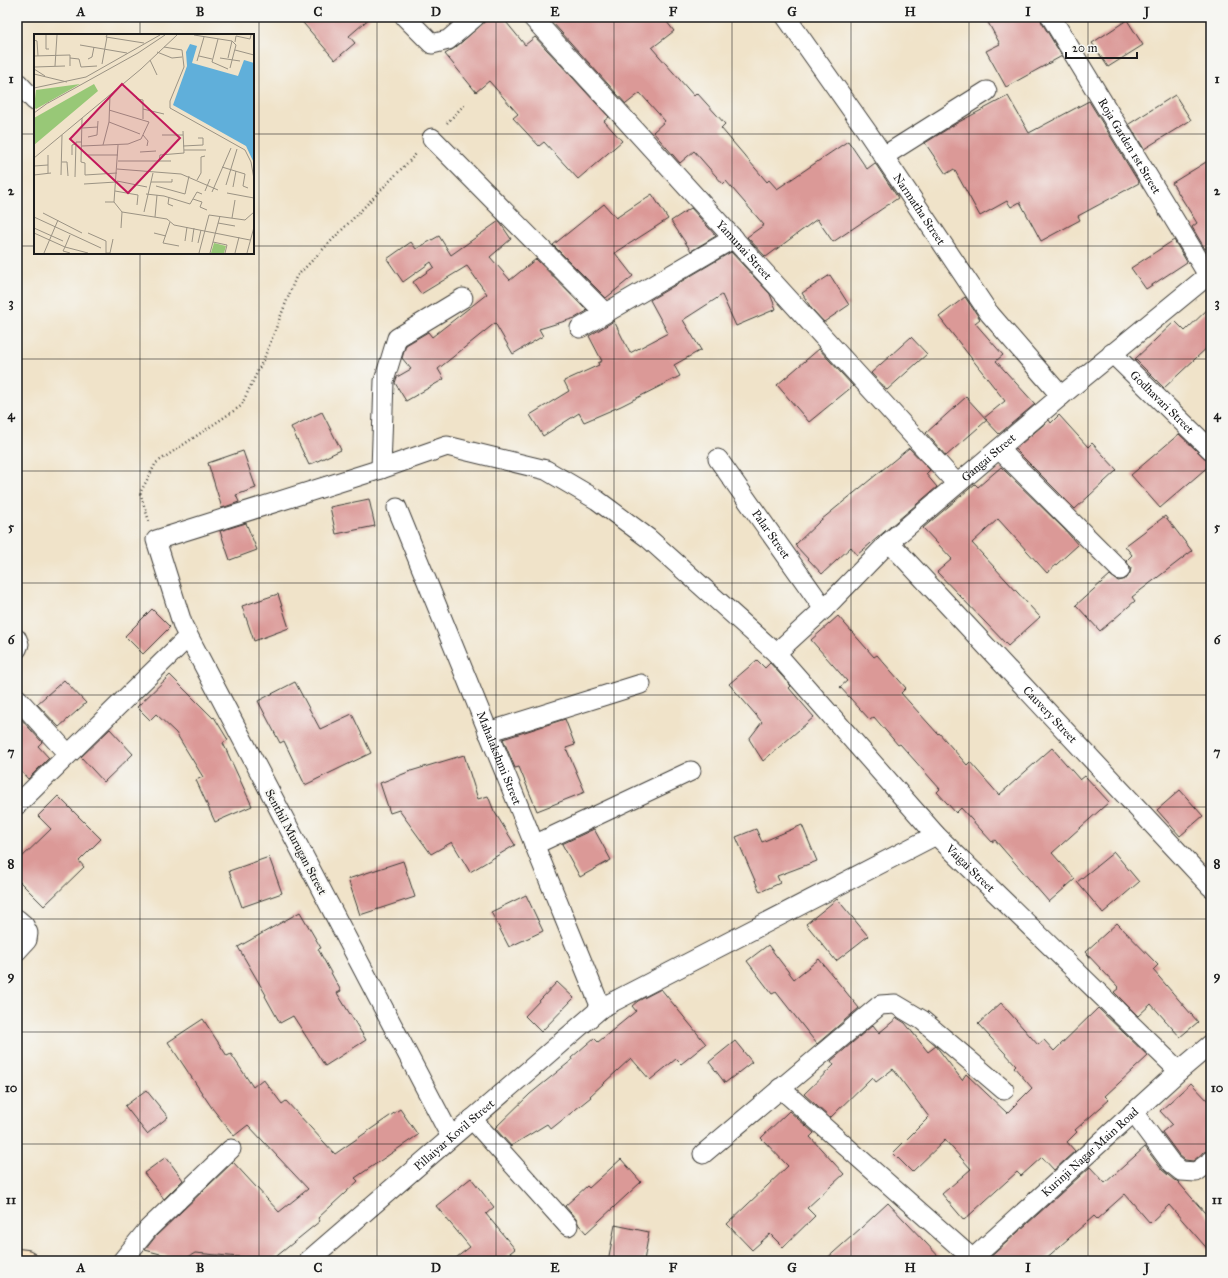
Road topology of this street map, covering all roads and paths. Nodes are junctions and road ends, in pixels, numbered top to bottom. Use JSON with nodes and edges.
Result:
{"nodes":[{"id":1,"x":405,"y":17,"type":"edge"},
{"id":2,"x":475,"y":17,"type":"edge"},
{"id":3,"x":532,"y":17,"type":"edge"},
{"id":4,"x":786,"y":17,"type":"edge"},
{"id":5,"x":1051,"y":17,"type":"edge"},
{"id":6,"x":17,"y":82,"type":"edge"},
{"id":7,"x":987,"y":91,"type":"dead end"},
{"id":8,"x":34,"y":100,"type":"edge"},
{"id":9,"x":466,"y":103,"type":"dead end"},
{"id":10,"x":432,"y":138,"type":"junction"},
{"id":11,"x":884,"y":156,"type":"junction"},
{"id":12,"x":734,"y":238,"type":"junction"},
{"id":13,"x":1209,"y":274,"type":"edge"},
{"id":14,"x":463,"y":298,"type":"dead end"},
{"id":15,"x":605,"y":313,"type":"junction"},
{"id":16,"x":580,"y":328,"type":"dead end"},
{"id":17,"x":1112,"y":353,"type":"junction"},
{"id":18,"x":1061,"y":396,"type":"junction"},
{"id":19,"x":999,"y":449,"type":"junction"},
{"id":20,"x":1211,"y":450,"type":"edge"},
{"id":21,"x":718,"y":459,"type":"dead end"},
{"id":22,"x":381,"y":469,"type":"junction"},
{"id":23,"x":956,"y":484,"type":"junction"},
{"id":24,"x":397,"y":508,"type":"dead end"},
{"id":25,"x":156,"y":540,"type":"junction"},
{"id":26,"x":889,"y":542,"type":"junction"},
{"id":27,"x":1120,"y":570,"type":"dead end"},
{"id":28,"x":824,"y":609,"type":"junction"},
{"id":29,"x":188,"y":637,"type":"junction"},
{"id":30,"x":17,"y":639,"type":"edge"},
{"id":31,"x":17,"y":649,"type":"edge"},
{"id":32,"x":776,"y":653,"type":"junction"},
{"id":33,"x":641,"y":684,"type":"dead end"},
{"id":34,"x":17,"y":698,"type":"edge"},
{"id":35,"x":488,"y":732,"type":"junction"},
{"id":36,"x":68,"y":754,"type":"junction"},
{"id":37,"x":691,"y":771,"type":"dead end"},
{"id":38,"x":17,"y":805,"type":"edge"},
{"id":39,"x":936,"y":835,"type":"junction"},
{"id":40,"x":534,"y":845,"type":"junction"},
{"id":41,"x":1211,"y":887,"type":"edge"},
{"id":42,"x":17,"y":919,"type":"edge"},
{"id":43,"x":17,"y":951,"type":"edge"},
{"id":44,"x":601,"y":1008,"type":"junction"},
{"id":45,"x":1211,"y":1044,"type":"edge"},
{"id":46,"x":1178,"y":1071,"type":"junction"},
{"id":47,"x":780,"y":1088,"type":"junction"},
{"id":48,"x":1004,"y":1090,"type":"dead end"},
{"id":49,"x":1133,"y":1112,"type":"junction"},
{"id":50,"x":472,"y":1119,"type":"junction"},
{"id":51,"x":452,"y":1137,"type":"junction"},
{"id":52,"x":231,"y":1149,"type":"dead end"},
{"id":53,"x":703,"y":1154,"type":"dead end"},
{"id":54,"x":1211,"y":1161,"type":"edge"},
{"id":55,"x":568,"y":1226,"type":"dead end"},
{"id":56,"x":17,"y":1260,"type":"edge"},
{"id":57,"x":971,"y":1260,"type":"edge"},
{"id":58,"x":26,"y":1261,"type":"edge"},
{"id":59,"x":122,"y":1261,"type":"edge"},
{"id":60,"x":308,"y":1261,"type":"edge"}],
"edges":[{"from":1,"to":2,"type":"street"},
{"from":3,"to":12,"type":"street","name":"Yamunai Street"},
{"from":4,"to":11,"type":"street","name":"Narmatha Street"},
{"from":5,"to":13,"type":"street","name":"Roja Garden 1st Street"},
{"from":6,"to":8,"type":"street"},
{"from":7,"to":11,"type":"street"},
{"from":9,"to":10,"type":"path"},
{"from":10,"to":15,"type":"street"},
{"from":10,"to":25,"type":"path"},
{"from":11,"to":18,"type":"street","name":"Narmatha Street"},
{"from":12,"to":15,"type":"street"},
{"from":12,"to":23,"type":"street","name":"Yamunai Street"},
{"from":13,"to":17,"type":"street","name":"Gangai Street"},
{"from":14,"to":22,"type":"street"},
{"from":15,"to":16,"type":"street"},
{"from":17,"to":18,"type":"street","name":"Gangai Street"},
{"from":17,"to":20,"type":"street","name":"Godhavari Street"},
{"from":18,"to":19,"type":"street","name":"Gangai Street"},
{"from":19,"to":23,"type":"street","name":"Gangai Street"},
{"from":19,"to":27,"type":"street"},
{"from":21,"to":28,"type":"street","name":"Palar Street"},
{"from":22,"to":25,"type":"street","name":"Vaigai Street"},
{"from":22,"to":32,"type":"street","name":"Vaigai Street"},
{"from":23,"to":26,"type":"street","name":"Gangai Street"},
{"from":24,"to":35,"type":"street","name":"Mahalakshmi Street"},
{"from":25,"to":29,"type":"street","name":"Senthil Murugan Street"},
{"from":26,"to":28,"type":"street","name":"Gangai Street"},
{"from":26,"to":41,"type":"street","name":"Cauvery Street"},
{"from":28,"to":32,"type":"street","name":"Gangai Street"},
{"from":29,"to":36,"type":"street"},
{"from":29,"to":51,"type":"street","name":"Senthil Murugan Street"},
{"from":30,"to":31,"type":"street"},
{"from":32,"to":39,"type":"street","name":"Vaigai Street"},
{"from":33,"to":35,"type":"street"},
{"from":34,"to":36,"type":"street"},
{"from":35,"to":40,"type":"street","name":"Mahalakshmi Street"},
{"from":36,"to":38,"type":"street"},
{"from":37,"to":40,"type":"street"},
{"from":39,"to":44,"type":"street","name":"Pillaiyar Kovil Street"},
{"from":39,"to":46,"type":"street","name":"Vaigai Street"},
{"from":40,"to":44,"type":"street","name":"Mahalakshmi Street"},
{"from":42,"to":43,"type":"street"},
{"from":44,"to":50,"type":"street","name":"Pillaiyar Kovil Street"},
{"from":45,"to":46,"type":"street","name":"Kurinji Nagar Main Road"},
{"from":46,"to":49,"type":"street","name":"Kurinji Nagar Main Road"},
{"from":47,"to":48,"type":"street"},
{"from":47,"to":53,"type":"street"},
{"from":47,"to":57,"type":"street"},
{"from":49,"to":54,"type":"street"},
{"from":49,"to":57,"type":"street","name":"Kurinji Nagar Main Road"},
{"from":50,"to":51,"type":"street","name":"Pillaiyar Kovil Street"},
{"from":50,"to":55,"type":"street"},
{"from":51,"to":60,"type":"street","name":"Pillaiyar Kovil Street"},
{"from":52,"to":59,"type":"street"},
{"from":56,"to":58,"type":"street"}]}
